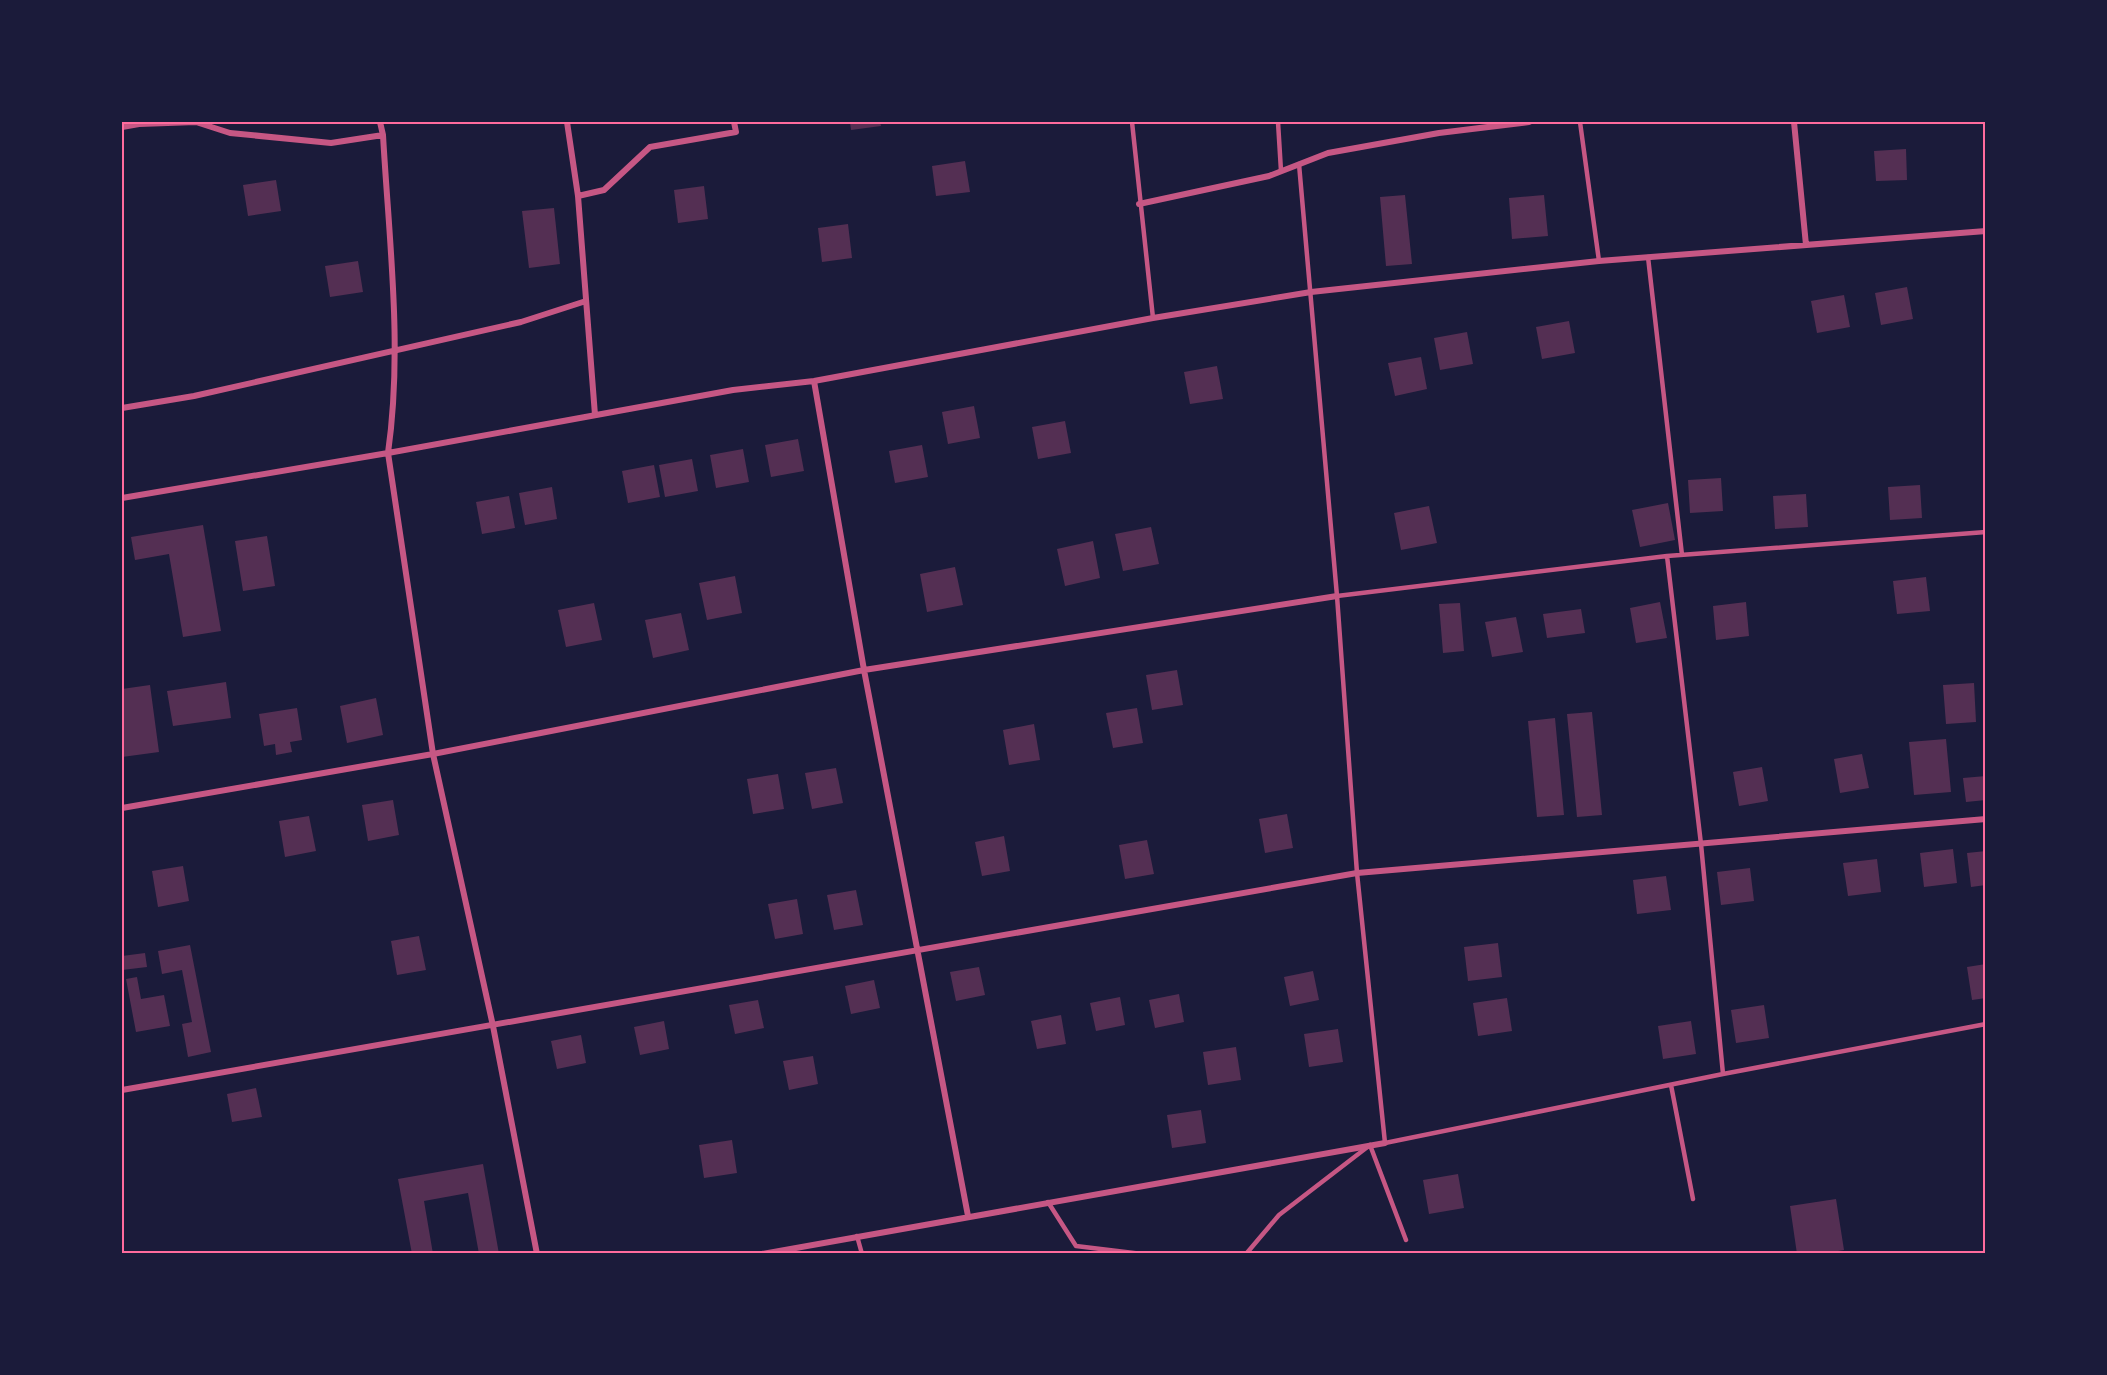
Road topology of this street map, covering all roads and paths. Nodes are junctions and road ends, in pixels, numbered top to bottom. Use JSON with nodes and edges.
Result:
{"nodes":[{"id":1,"x":380,"y":122,"type":"edge"},
{"id":2,"x":567,"y":122,"type":"edge"},
{"id":3,"x":734,"y":122,"type":"edge"},
{"id":4,"x":1132,"y":122,"type":"edge"},
{"id":5,"x":1278,"y":122,"type":"edge"},
{"id":6,"x":1529,"y":122,"type":"edge"},
{"id":7,"x":1580,"y":122,"type":"edge"},
{"id":8,"x":1794,"y":122,"type":"edge"},
{"id":9,"x":122,"y":128,"type":"edge"},
{"id":10,"x":383,"y":135,"type":"junction"},
{"id":11,"x":1299,"y":164,"type":"junction"},
{"id":12,"x":1281,"y":171,"type":"junction"},
{"id":13,"x":578,"y":196,"type":"junction"},
{"id":14,"x":1139,"y":204,"type":"junction"},
{"id":15,"x":1986,"y":231,"type":"edge"},
{"id":16,"x":1806,"y":245,"type":"junction"},
{"id":17,"x":1648,"y":257,"type":"junction"},
{"id":18,"x":1599,"y":261,"type":"junction"},
{"id":19,"x":1311,"y":292,"type":"junction"},
{"id":20,"x":586,"y":301,"type":"junction"},
{"id":21,"x":1153,"y":318,"type":"junction"},
{"id":22,"x":396,"y":349,"type":"junction"},
{"id":23,"x":814,"y":381,"type":"junction"},
{"id":24,"x":122,"y":408,"type":"edge"},
{"id":25,"x":595,"y":415,"type":"junction"},
{"id":26,"x":388,"y":453,"type":"junction"},
{"id":27,"x":122,"y":498,"type":"edge"},
{"id":28,"x":1986,"y":532,"type":"edge"},
{"id":29,"x":1682,"y":555,"type":"junction"},
{"id":30,"x":1667,"y":556,"type":"junction"},
{"id":31,"x":1337,"y":596,"type":"junction"},
{"id":32,"x":864,"y":670,"type":"junction"},
{"id":33,"x":433,"y":754,"type":"junction"},
{"id":34,"x":122,"y":808,"type":"edge"},
{"id":35,"x":1986,"y":819,"type":"edge"},
{"id":36,"x":1701,"y":844,"type":"junction"},
{"id":37,"x":1357,"y":873,"type":"junction"},
{"id":38,"x":917,"y":950,"type":"junction"},
{"id":39,"x":1986,"y":1024,"type":"edge"},
{"id":40,"x":493,"y":1026,"type":"junction"},
{"id":41,"x":1723,"y":1074,"type":"junction"},
{"id":42,"x":1671,"y":1085,"type":"junction"},
{"id":43,"x":122,"y":1090,"type":"edge"},
{"id":44,"x":1385,"y":1143,"type":"junction"},
{"id":45,"x":1370,"y":1145,"type":"junction"},
{"id":46,"x":1693,"y":1199,"type":"dead end"},
{"id":47,"x":1048,"y":1202,"type":"junction"},
{"id":48,"x":968,"y":1216,"type":"junction"},
{"id":49,"x":857,"y":1236,"type":"junction"},
{"id":50,"x":1406,"y":1240,"type":"dead end"},
{"id":51,"x":537,"y":1254,"type":"edge"},
{"id":52,"x":762,"y":1254,"type":"edge"},
{"id":53,"x":862,"y":1254,"type":"edge"},
{"id":54,"x":1143,"y":1254,"type":"edge"},
{"id":55,"x":1246,"y":1254,"type":"edge"}],
"edges":[{"from":1,"to":10,"type":"street"},
{"from":2,"to":13,"type":"street"},
{"from":3,"to":13,"type":"street"},
{"from":4,"to":14,"type":"lane"},
{"from":5,"to":12,"type":"lane"},
{"from":6,"to":11,"type":"street"},
{"from":7,"to":18,"type":"lane"},
{"from":8,"to":16,"type":"street"},
{"from":9,"to":10,"type":"street"},
{"from":10,"to":22,"type":"street"},
{"from":11,"to":12,"type":"street"},
{"from":11,"to":19,"type":"lane"},
{"from":12,"to":14,"type":"street"},
{"from":13,"to":20,"type":"street"},
{"from":14,"to":21,"type":"lane"},
{"from":15,"to":16,"type":"street"},
{"from":16,"to":17,"type":"street"},
{"from":17,"to":18,"type":"street"},
{"from":17,"to":29,"type":"lane"},
{"from":18,"to":19,"type":"street"},
{"from":19,"to":21,"type":"street"},
{"from":19,"to":31,"type":"lane"},
{"from":20,"to":22,"type":"street"},
{"from":20,"to":25,"type":"street"},
{"from":21,"to":23,"type":"street"},
{"from":22,"to":24,"type":"street"},
{"from":22,"to":26,"type":"street"},
{"from":23,"to":25,"type":"street"},
{"from":23,"to":32,"type":"street"},
{"from":25,"to":26,"type":"street"},
{"from":26,"to":27,"type":"street"},
{"from":26,"to":33,"type":"street"},
{"from":28,"to":29,"type":"lane"},
{"from":29,"to":30,"type":"lane"},
{"from":30,"to":31,"type":"lane"},
{"from":30,"to":36,"type":"lane"},
{"from":31,"to":32,"type":"street"},
{"from":31,"to":37,"type":"lane"},
{"from":32,"to":33,"type":"street"},
{"from":32,"to":38,"type":"street"},
{"from":33,"to":34,"type":"street"},
{"from":33,"to":40,"type":"street"},
{"from":35,"to":36,"type":"street"},
{"from":36,"to":37,"type":"street"},
{"from":36,"to":41,"type":"lane"},
{"from":37,"to":38,"type":"street"},
{"from":37,"to":44,"type":"lane"},
{"from":38,"to":40,"type":"street"},
{"from":38,"to":48,"type":"street"},
{"from":39,"to":41,"type":"lane"},
{"from":40,"to":43,"type":"street"},
{"from":40,"to":51,"type":"street"},
{"from":41,"to":42,"type":"lane"},
{"from":42,"to":44,"type":"lane"},
{"from":42,"to":46,"type":"lane"},
{"from":44,"to":45,"type":"street"},
{"from":45,"to":47,"type":"street"},
{"from":45,"to":50,"type":"lane"},
{"from":45,"to":55,"type":"lane"},
{"from":47,"to":48,"type":"street"},
{"from":47,"to":54,"type":"lane"},
{"from":48,"to":49,"type":"street"},
{"from":49,"to":52,"type":"street"},
{"from":49,"to":53,"type":"lane"}]}
